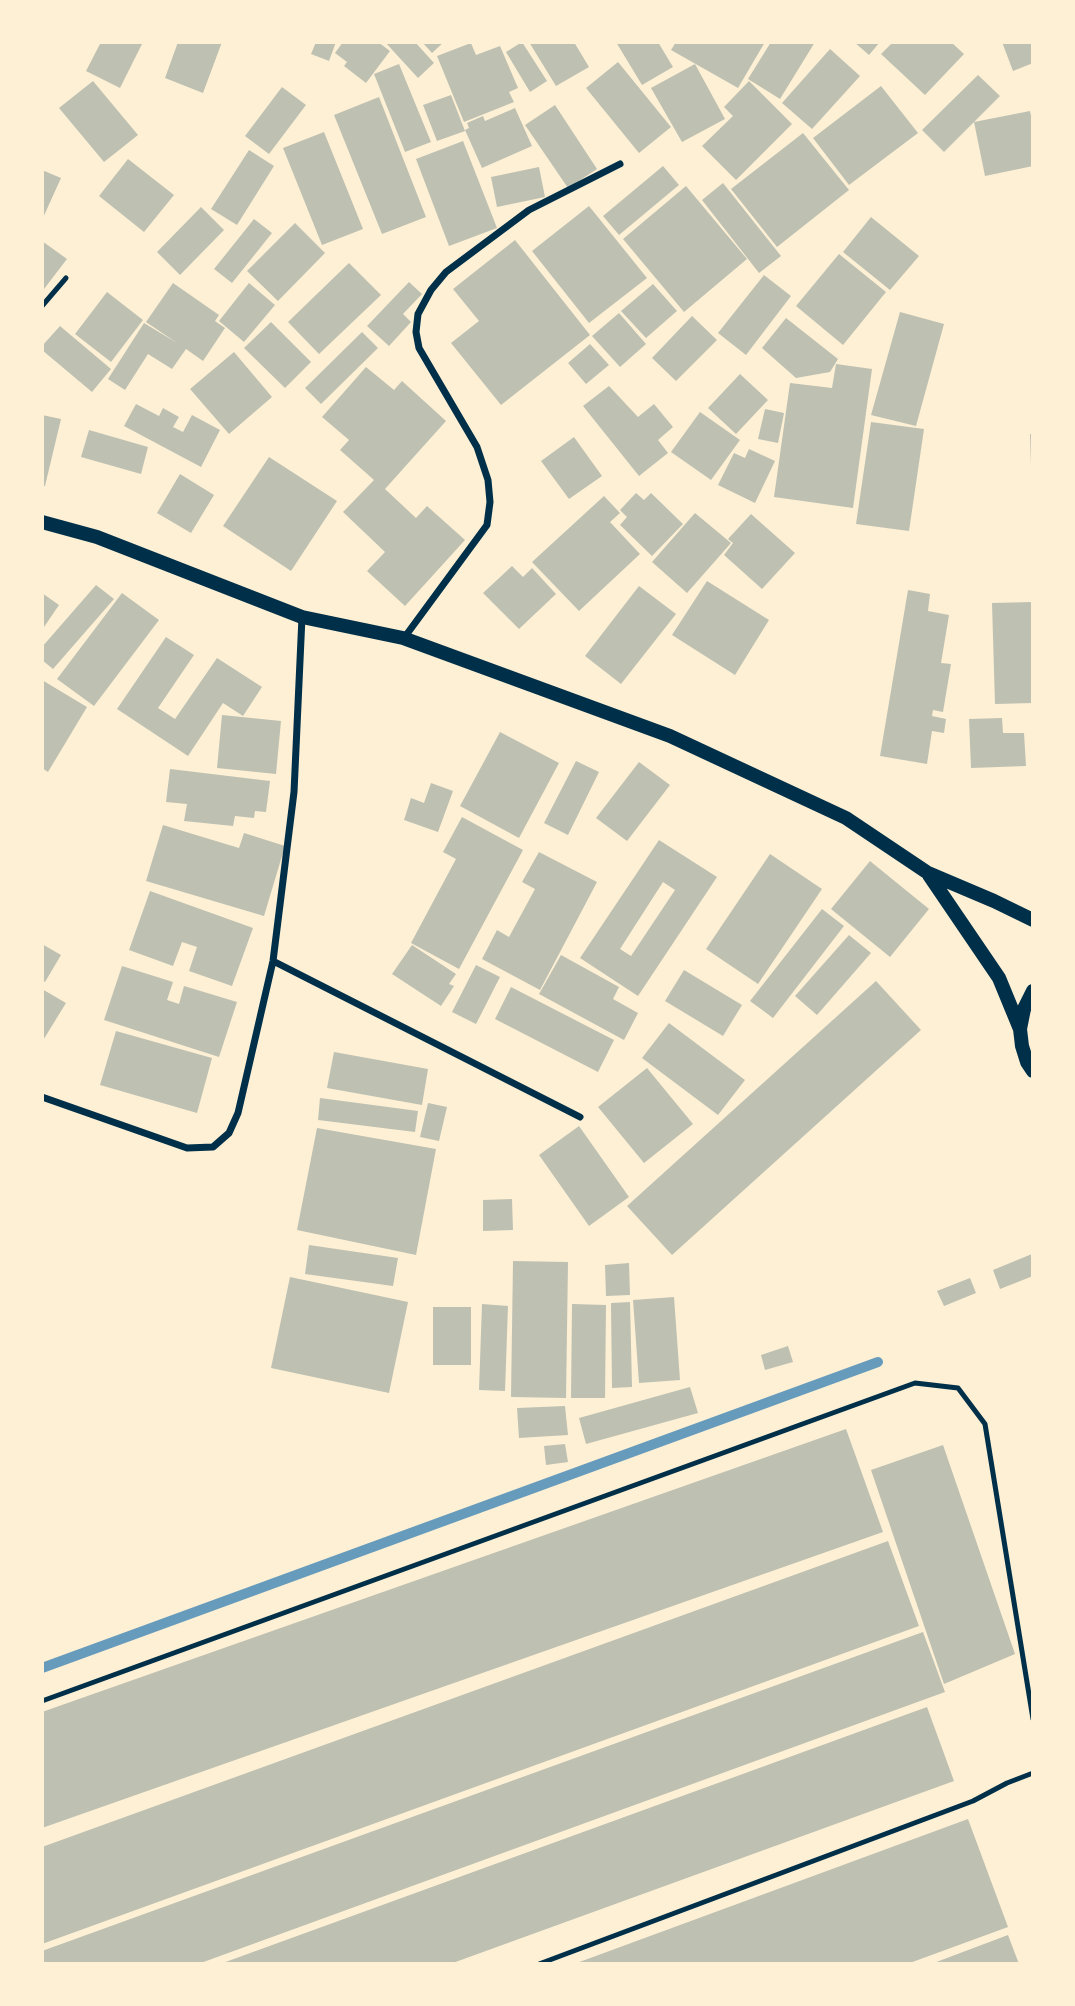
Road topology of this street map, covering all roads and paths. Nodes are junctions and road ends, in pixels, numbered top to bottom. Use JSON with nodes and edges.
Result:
{"nodes":[{"id":1,"x":620,"y":163,"type":"dead end"},
{"id":2,"x":66,"y":278,"type":"dead end"},
{"id":3,"x":42,"y":306,"type":"edge"},
{"id":4,"x":42,"y":522,"type":"edge"},
{"id":5,"x":302,"y":617,"type":"junction"},
{"id":6,"x":403,"y":638,"type":"junction"},
{"id":7,"x":928,"y":873,"type":"junction"},
{"id":8,"x":1033,"y":920,"type":"edge"},
{"id":9,"x":273,"y":961,"type":"junction"},
{"id":10,"x":1033,"y":991,"type":"edge"},
{"id":11,"x":1020,"y":1029,"type":"junction"},
{"id":12,"x":1033,"y":1071,"type":"edge"},
{"id":13,"x":42,"y":1097,"type":"edge"},
{"id":14,"x":580,"y":1117,"type":"dead end"},
{"id":15,"x":42,"y":1701,"type":"edge"},
{"id":16,"x":1033,"y":1719,"type":"edge"},
{"id":17,"x":1033,"y":1773,"type":"edge"},
{"id":18,"x":539,"y":1964,"type":"edge"}],
"edges":[{"from":1,"to":6,"type":"street"},
{"from":2,"to":3,"type":"lane"},
{"from":4,"to":5,"type":"main road"},
{"from":5,"to":6,"type":"main road"},
{"from":5,"to":9,"type":"street"},
{"from":6,"to":7,"type":"main road"},
{"from":7,"to":8,"type":"main road"},
{"from":7,"to":11,"type":"main road"},
{"from":9,"to":13,"type":"street"},
{"from":9,"to":14,"type":"street"},
{"from":10,"to":11,"type":"main road"},
{"from":11,"to":12,"type":"main road"},
{"from":15,"to":16,"type":"lane"},
{"from":17,"to":18,"type":"lane"}]}
